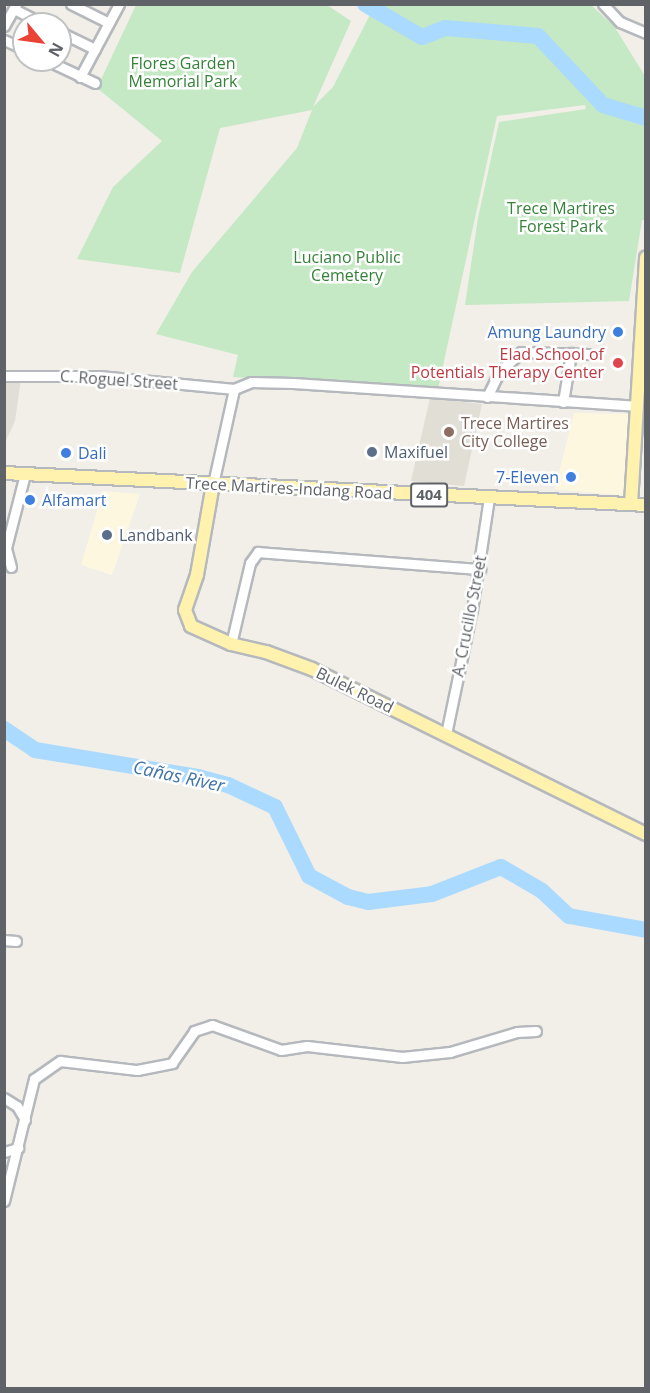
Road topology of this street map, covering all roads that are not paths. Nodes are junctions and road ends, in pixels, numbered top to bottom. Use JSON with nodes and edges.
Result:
{"nodes":[{"id":1,"x":71,"y":4,"type":"edge"},
{"id":2,"x":119,"y":4,"type":"edge"},
{"id":3,"x":603,"y":4,"type":"edge"},
{"id":4,"x":15,"y":7,"type":"edge"},
{"id":5,"x":109,"y":23,"type":"junction"},
{"id":6,"x":4,"y":26,"type":"edge"},
{"id":7,"x":645,"y":33,"type":"edge"},
{"id":8,"x":72,"y":38,"type":"edge"},
{"id":9,"x":95,"y":49,"type":"junction"},
{"id":10,"x":70,"y":72,"type":"edge"},
{"id":11,"x":80,"y":77,"type":"junction"},
{"id":12,"x":95,"y":83,"type":"dead end"},
{"id":13,"x":645,"y":257,"type":"edge"},
{"id":14,"x":571,"y":353,"type":"junction"},
{"id":15,"x":588,"y":354,"type":"dead end"},
{"id":16,"x":4,"y":376,"type":"edge"},
{"id":17,"x":234,"y":389,"type":"junction"},
{"id":18,"x":487,"y":397,"type":"junction"},
{"id":19,"x":563,"y":402,"type":"junction"},
{"id":20,"x":635,"y":406,"type":"junction"},
{"id":21,"x":4,"y":472,"type":"edge"},
{"id":22,"x":25,"y":474,"type":"junction"},
{"id":23,"x":213,"y":483,"type":"junction"},
{"id":24,"x":489,"y":498,"type":"junction"},
{"id":25,"x":631,"y":504,"type":"junction"},
{"id":26,"x":645,"y":505,"type":"edge"},
{"id":27,"x":11,"y":567,"type":"dead end"},
{"id":28,"x":480,"y":569,"type":"junction"},
{"id":29,"x":231,"y":644,"type":"junction"},
{"id":30,"x":446,"y":734,"type":"junction"},
{"id":31,"x":645,"y":834,"type":"edge"},
{"id":32,"x":4,"y":940,"type":"edge"},
{"id":33,"x":16,"y":941,"type":"dead end"},
{"id":34,"x":536,"y":1031,"type":"dead end"},
{"id":35,"x":4,"y":1098,"type":"edge"},
{"id":36,"x":25,"y":1120,"type":"junction"},
{"id":37,"x":18,"y":1148,"type":"junction"},
{"id":38,"x":4,"y":1152,"type":"edge"},
{"id":39,"x":4,"y":1201,"type":"edge"}],
"edges":[{"from":1,"to":5,"type":"street"},
{"from":2,"to":5,"type":"street"},
{"from":3,"to":7,"type":"street"},
{"from":4,"to":6,"type":"street"},
{"from":5,"to":9,"type":"street"},
{"from":8,"to":9,"type":"street"},
{"from":9,"to":11,"type":"street"},
{"from":10,"to":11,"type":"street"},
{"from":11,"to":12,"type":"street"},
{"from":13,"to":20,"type":"main road"},
{"from":14,"to":15,"type":"street"},
{"from":14,"to":18,"type":"street"},
{"from":14,"to":19,"type":"street"},
{"from":16,"to":17,"type":"street","name":"C. Roguel Street"},
{"from":17,"to":18,"type":"street","name":"C. Roguel Street"},
{"from":17,"to":23,"type":"street"},
{"from":18,"to":19,"type":"street","name":"C. Roguel Street"},
{"from":19,"to":20,"type":"street","name":"C. Roguel Street"},
{"from":20,"to":25,"type":"main road"},
{"from":21,"to":22,"type":"main road","name":"Trece Martires-Indang Road","number":"404"},
{"from":22,"to":23,"type":"main road","name":"Trece Martires-Indang Road","number":"404"},
{"from":22,"to":27,"type":"street"},
{"from":23,"to":24,"type":"main road","name":"Trece Martires-Indang Road","number":"404"},
{"from":23,"to":29,"type":"main road","name":"Bulek Road"},
{"from":24,"to":25,"type":"main road","name":"Trece Martires-Indang Road","number":"404"},
{"from":24,"to":28,"type":"street","name":"A. Crucillo Street"},
{"from":25,"to":26,"type":"main road","name":"Trece Martires-Indang Road","number":"404"},
{"from":28,"to":29,"type":"street"},
{"from":28,"to":30,"type":"street","name":"A. Crucillo Street"},
{"from":29,"to":30,"type":"main road","name":"Bulek Road"},
{"from":30,"to":31,"type":"main road","name":"Bulek Road"},
{"from":32,"to":33,"type":"street"},
{"from":34,"to":36,"type":"street"},
{"from":35,"to":36,"type":"street"},
{"from":36,"to":37,"type":"street"},
{"from":37,"to":38,"type":"street"},
{"from":37,"to":39,"type":"street"}]}
